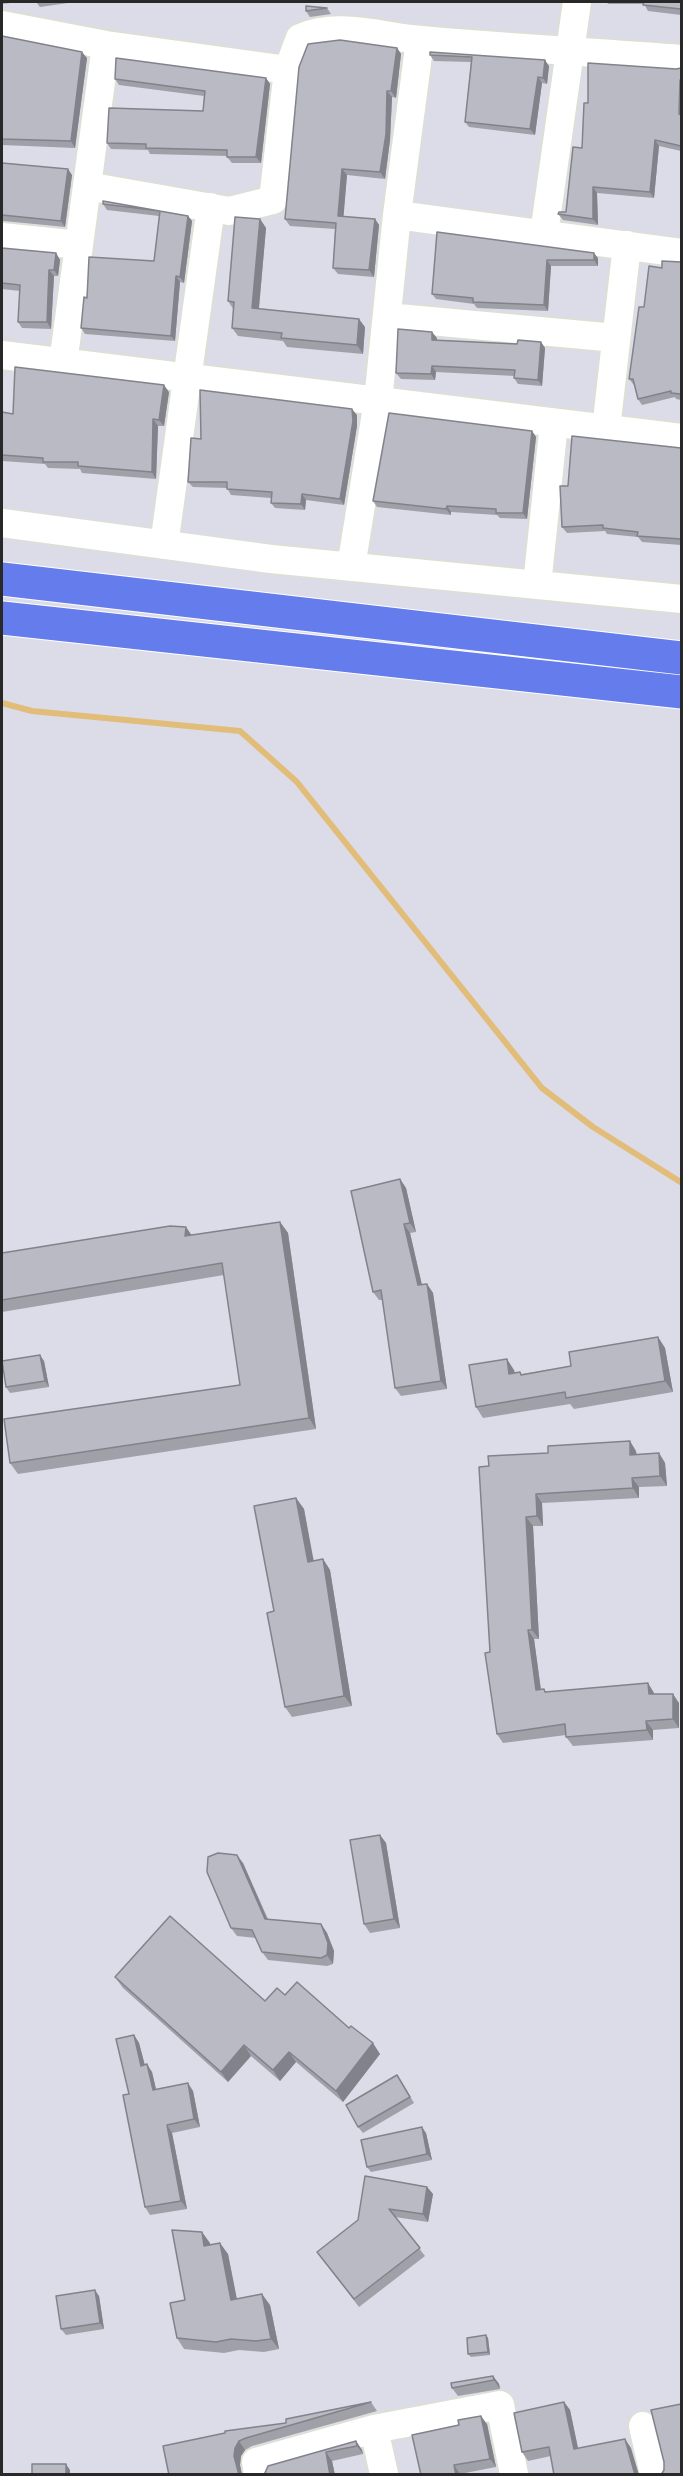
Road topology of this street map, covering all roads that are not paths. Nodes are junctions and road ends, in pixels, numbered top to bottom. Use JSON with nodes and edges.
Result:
{"nodes":[{"id":1,"x":578,"y":2,"type":"edge"},
{"id":2,"x":2,"y":26,"type":"edge"},
{"id":3,"x":420,"y":40,"type":"junction"},
{"id":4,"x":106,"y":45,"type":"junction"},
{"id":5,"x":571,"y":50,"type":"junction"},
{"id":6,"x":681,"y":59,"type":"edge"},
{"id":7,"x":288,"y":70,"type":"junction"},
{"id":8,"x":87,"y":186,"type":"junction"},
{"id":9,"x":210,"y":207,"type":"junction"},
{"id":10,"x":397,"y":215,"type":"junction"},
{"id":11,"x":544,"y":234,"type":"junction"},
{"id":12,"x":2,"y":237,"type":"edge"},
{"id":13,"x":79,"y":245,"type":"junction"},
{"id":14,"x":627,"y":245,"type":"junction"},
{"id":15,"x":681,"y":253,"type":"edge"},
{"id":16,"x":387,"y":317,"type":"junction"},
{"id":17,"x":616,"y":338,"type":"junction"},
{"id":18,"x":2,"y":359,"type":"edge"},
{"id":19,"x":63,"y":363,"type":"junction"},
{"id":20,"x":186,"y":378,"type":"junction"},
{"id":21,"x":378,"y":401,"type":"junction"},
{"id":22,"x":554,"y":423,"type":"junction"},
{"id":23,"x":606,"y":429,"type":"junction"},
{"id":24,"x":681,"y":438,"type":"edge"},
{"id":25,"x":2,"y":523,"type":"edge"},
{"id":26,"x":164,"y":544,"type":"junction"},
{"id":27,"x":351,"y":567,"type":"junction"},
{"id":28,"x":2,"y":579,"type":"edge"},
{"id":29,"x":537,"y":585,"type":"junction"},
{"id":30,"x":681,"y":599,"type":"edge"},
{"id":31,"x":2,"y":618,"type":"edge"},
{"id":32,"x":681,"y":658,"type":"edge"},
{"id":33,"x":681,"y":692,"type":"edge"},
{"id":34,"x":643,"y":2426,"type":"dead end"},
{"id":35,"x":374,"y":2429,"type":"junction"},
{"id":36,"x":258,"y":2475,"type":"edge"},
{"id":37,"x":384,"y":2475,"type":"edge"},
{"id":38,"x":514,"y":2475,"type":"edge"},
{"id":39,"x":654,"y":2475,"type":"edge"}],
"edges":[{"from":1,"to":5,"type":"street"},
{"from":2,"to":4,"type":"street"},
{"from":3,"to":5,"type":"street"},
{"from":3,"to":7,"type":"street"},
{"from":3,"to":10,"type":"street"},
{"from":4,"to":7,"type":"street"},
{"from":4,"to":8,"type":"street"},
{"from":5,"to":6,"type":"street"},
{"from":5,"to":11,"type":"street"},
{"from":7,"to":9,"type":"street"},
{"from":8,"to":9,"type":"street"},
{"from":8,"to":13,"type":"street"},
{"from":9,"to":20,"type":"street"},
{"from":10,"to":11,"type":"street"},
{"from":10,"to":16,"type":"street"},
{"from":11,"to":14,"type":"street"},
{"from":12,"to":13,"type":"street"},
{"from":13,"to":19,"type":"street"},
{"from":14,"to":15,"type":"street"},
{"from":14,"to":17,"type":"street"},
{"from":16,"to":17,"type":"street"},
{"from":16,"to":21,"type":"street"},
{"from":17,"to":23,"type":"street"},
{"from":18,"to":19,"type":"street"},
{"from":19,"to":20,"type":"street"},
{"from":20,"to":21,"type":"street"},
{"from":20,"to":26,"type":"street"},
{"from":21,"to":22,"type":"street"},
{"from":21,"to":27,"type":"street"},
{"from":22,"to":23,"type":"street"},
{"from":22,"to":29,"type":"street"},
{"from":23,"to":24,"type":"street"},
{"from":25,"to":26,"type":"street"},
{"from":26,"to":27,"type":"street"},
{"from":27,"to":29,"type":"street"},
{"from":28,"to":32,"type":"highway"},
{"from":29,"to":30,"type":"street"},
{"from":31,"to":33,"type":"highway"},
{"from":34,"to":39,"type":"street"},
{"from":35,"to":36,"type":"street"},
{"from":35,"to":37,"type":"street"},
{"from":35,"to":38,"type":"street"}]}
